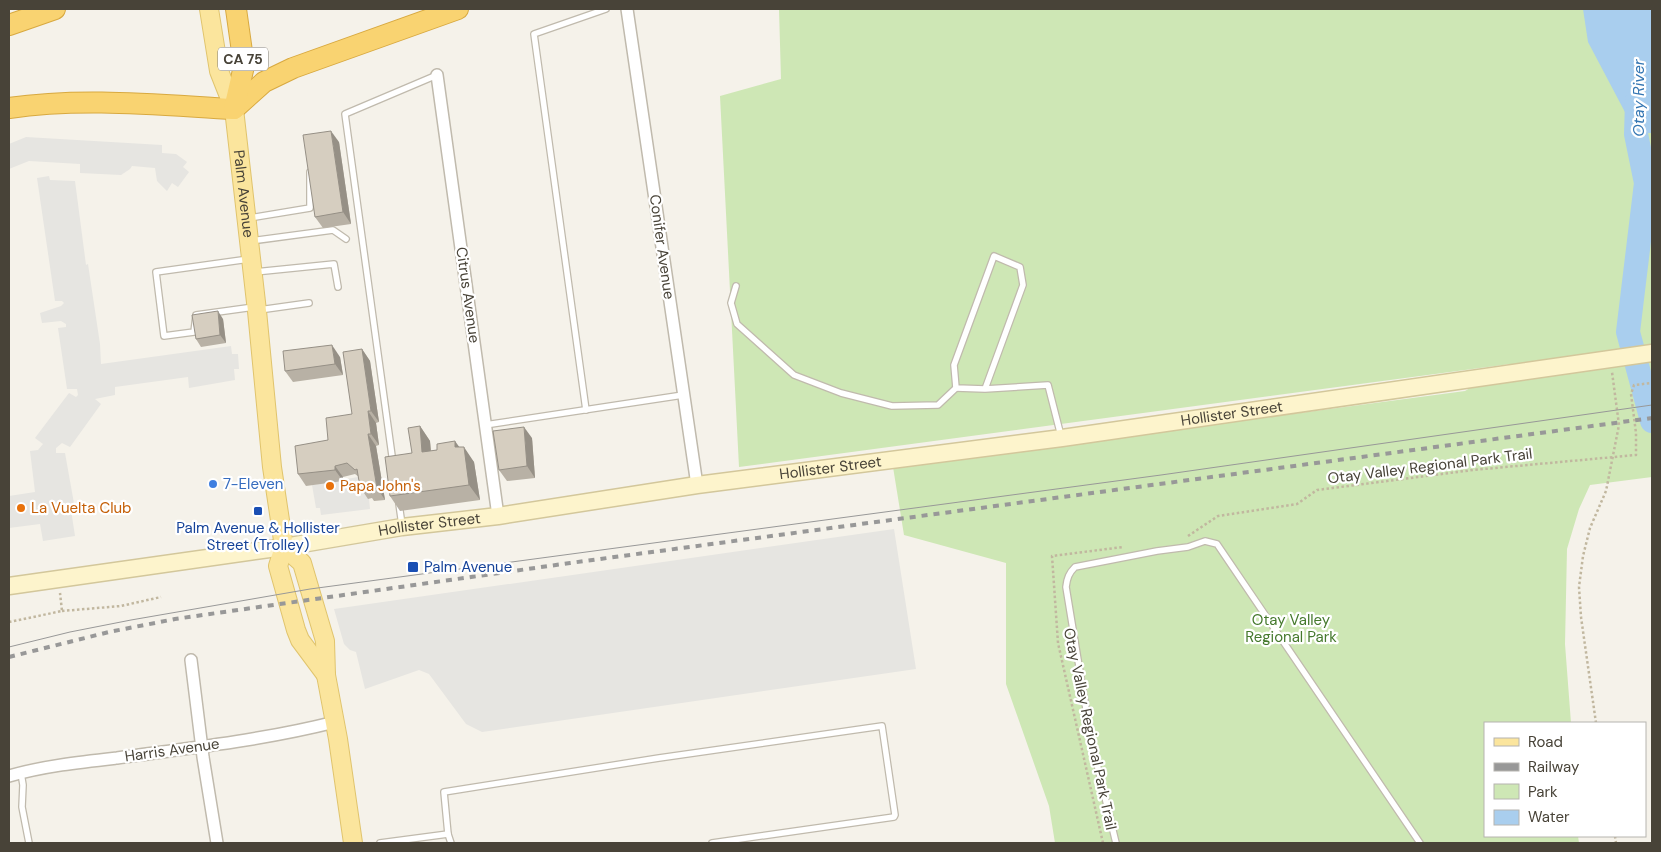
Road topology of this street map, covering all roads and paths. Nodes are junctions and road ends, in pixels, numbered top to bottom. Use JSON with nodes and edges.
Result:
{"nodes":[{"id":1,"x":55,"y":9,"type":"edge"},
{"id":2,"x":209,"y":9,"type":"edge"},
{"id":3,"x":236,"y":9,"type":"edge"},
{"id":4,"x":458,"y":9,"type":"edge"},
{"id":5,"x":606,"y":9,"type":"edge"},
{"id":6,"x":627,"y":9,"type":"edge"},
{"id":7,"x":9,"y":25,"type":"edge"},
{"id":8,"x":438,"y":75,"type":"joint"},
{"id":9,"x":9,"y":108,"type":"edge"},
{"id":10,"x":234,"y":109,"type":"junction"},
{"id":11,"x":310,"y":169,"type":"edge"},
{"id":12,"x":247,"y":218,"type":"junction"},
{"id":13,"x":346,"y":239,"type":"dead end"},
{"id":14,"x":249,"y":241,"type":"junction"},
{"id":15,"x":252,"y":265,"type":"junction"},
{"id":16,"x":736,"y":286,"type":"dead end"},
{"id":17,"x":338,"y":287,"type":"dead end"},
{"id":18,"x":308,"y":304,"type":"dead end"},
{"id":19,"x":257,"y":309,"type":"junction"},
{"id":20,"x":1650,"y":353,"type":"edge"},
{"id":21,"x":1610,"y":358,"type":"junction"},
{"id":22,"x":1652,"y":383,"type":"edge"},
{"id":23,"x":956,"y":388,"type":"junction"},
{"id":24,"x":985,"y":390,"type":"junction"},
{"id":25,"x":683,"y":395,"type":"junction"},
{"id":26,"x":586,"y":410,"type":"junction"},
{"id":27,"x":485,"y":425,"type":"junction"},
{"id":28,"x":1062,"y":438,"type":"junction"},
{"id":29,"x":1613,"y":458,"type":"junction"},
{"id":30,"x":394,"y":470,"type":"edge"},
{"id":31,"x":697,"y":485,"type":"junction"},
{"id":32,"x":398,"y":499,"type":"edge"},
{"id":33,"x":498,"y":516,"type":"junction"},
{"id":34,"x":402,"y":527,"type":"junction"},
{"id":35,"x":1185,"y":538,"type":"dead end"},
{"id":36,"x":1128,"y":546,"type":"dead end"},
{"id":37,"x":284,"y":547,"type":"junction"},
{"id":38,"x":59,"y":579,"type":"junction"},
{"id":39,"x":9,"y":586,"type":"edge"},
{"id":40,"x":161,"y":597,"type":"dead end"},
{"id":41,"x":62,"y":611,"type":"junction"},
{"id":42,"x":9,"y":622,"type":"edge"},
{"id":43,"x":191,"y":660,"type":"dead end"},
{"id":44,"x":326,"y":675,"type":"junction"},
{"id":45,"x":335,"y":722,"type":"junction"},
{"id":46,"x":1596,"y":722,"type":"edge"},
{"id":47,"x":201,"y":746,"type":"junction"},
{"id":48,"x":22,"y":773,"type":"junction"},
{"id":49,"x":9,"y":776,"type":"edge"},
{"id":50,"x":448,"y":834,"type":"junction"},
{"id":51,"x":29,"y":843,"type":"edge"},
{"id":52,"x":217,"y":843,"type":"edge"},
{"id":53,"x":353,"y":843,"type":"edge"},
{"id":54,"x":380,"y":843,"type":"edge"},
{"id":55,"x":450,"y":843,"type":"edge"},
{"id":56,"x":712,"y":843,"type":"edge"},
{"id":57,"x":1103,"y":843,"type":"edge"},
{"id":58,"x":1116,"y":843,"type":"edge"},
{"id":59,"x":1420,"y":843,"type":"edge"}],
"edges":[{"from":1,"to":7,"type":"highway"},
{"from":2,"to":10,"type":"main road","name":"Palm Avenue"},
{"from":3,"to":10,"type":"highway","name":"Palm Avenue","number":"CA 75"},
{"from":4,"to":10,"type":"highway"},
{"from":5,"to":26,"type":"lane"},
{"from":6,"to":25,"type":"street","name":"Conifer Avenue"},
{"from":8,"to":27,"type":"street","name":"Citrus Avenue"},
{"from":8,"to":30,"type":"lane"},
{"from":9,"to":10,"type":"highway"},
{"from":10,"to":12,"type":"main road","name":"Palm Avenue"},
{"from":11,"to":12,"type":"lane"},
{"from":12,"to":14,"type":"main road","name":"Palm Avenue"},
{"from":13,"to":14,"type":"lane"},
{"from":14,"to":15,"type":"main road","name":"Palm Avenue"},
{"from":15,"to":17,"type":"lane"},
{"from":15,"to":19,"type":"main road","name":"Palm Avenue"},
{"from":15,"to":19,"type":"lane"},
{"from":16,"to":23,"type":"lane"},
{"from":18,"to":19,"type":"lane"},
{"from":19,"to":37,"type":"main road","name":"Palm Avenue"},
{"from":20,"to":21,"type":"main road","name":"Hollister Street"},
{"from":21,"to":28,"type":"main road","name":"Hollister Street"},
{"from":21,"to":29,"type":"path"},
{"from":22,"to":29,"type":"path","name":"Otay Valley Regional Park Trail"},
{"from":23,"to":24,"type":"lane"},
{"from":23,"to":24,"type":"lane"},
{"from":24,"to":28,"type":"lane"},
{"from":25,"to":26,"type":"lane"},
{"from":25,"to":31,"type":"street","name":"Conifer Avenue"},
{"from":26,"to":27,"type":"lane"},
{"from":27,"to":33,"type":"street","name":"Citrus Avenue"},
{"from":28,"to":31,"type":"main road","name":"Hollister Street"},
{"from":29,"to":35,"type":"path","name":"Otay Valley Regional Park Trail"},
{"from":29,"to":46,"type":"path"},
{"from":31,"to":33,"type":"main road","name":"Hollister Street"},
{"from":32,"to":34,"type":"lane"},
{"from":33,"to":34,"type":"main road","name":"Hollister Street"},
{"from":34,"to":37,"type":"main road","name":"Hollister Street"},
{"from":36,"to":57,"type":"path","name":"Otay Valley Regional Park Trail"},
{"from":37,"to":38,"type":"main road","name":"Hollister Street"},
{"from":37,"to":44,"type":"main road","name":"Palm Avenue"},
{"from":37,"to":44,"type":"main road","name":"Palm Avenue"},
{"from":38,"to":39,"type":"main road","name":"Hollister Street"},
{"from":38,"to":41,"type":"path"},
{"from":40,"to":41,"type":"path"},
{"from":41,"to":42,"type":"path"},
{"from":43,"to":47,"type":"street"},
{"from":44,"to":45,"type":"main road","name":"Palm Avenue"},
{"from":45,"to":47,"type":"street","name":"Harris Avenue"},
{"from":45,"to":53,"type":"main road","name":"Palm Avenue"},
{"from":47,"to":48,"type":"street","name":"Harris Avenue"},
{"from":47,"to":52,"type":"street"},
{"from":48,"to":49,"type":"street","name":"Harris Avenue"},
{"from":48,"to":51,"type":"lane"},
{"from":50,"to":54,"type":"lane"},
{"from":50,"to":55,"type":"lane"},
{"from":50,"to":56,"type":"lane"},
{"from":58,"to":59,"type":"lane"}]}
